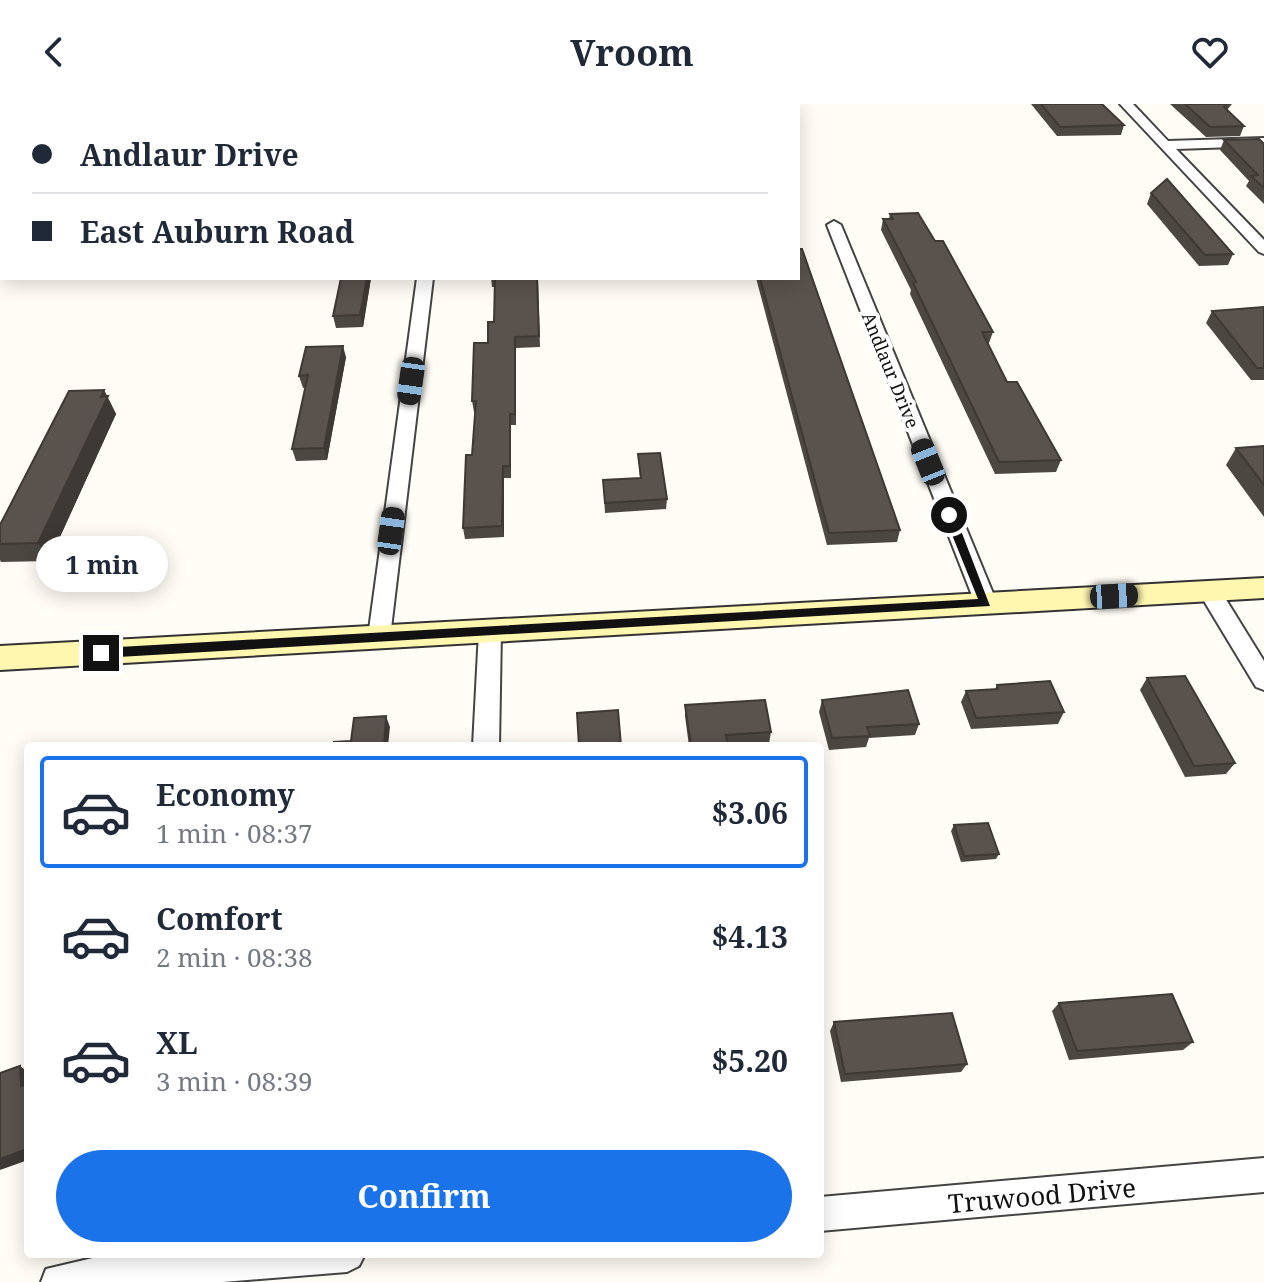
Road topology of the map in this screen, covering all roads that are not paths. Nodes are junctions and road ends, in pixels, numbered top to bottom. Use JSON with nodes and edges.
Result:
{"nodes":[{"id":1,"x":1126,"y":104,"type":"edge"},
{"id":2,"x":1264,"y":142,"type":"edge"},
{"id":3,"x":1165,"y":145,"type":"junction"},
{"id":4,"x":834,"y":225,"type":"dead end"},
{"id":5,"x":1264,"y":249,"type":"edge"},
{"id":6,"x":425,"y":280,"type":"edge"},
{"id":7,"x":1264,"y":588,"type":"edge"},
{"id":8,"x":1209,"y":591,"type":"junction"},
{"id":9,"x":986,"y":603,"type":"junction"},
{"id":10,"x":490,"y":631,"type":"junction"},
{"id":11,"x":379,"y":637,"type":"junction"},
{"id":12,"x":0,"y":658,"type":"edge"},
{"id":13,"x":1264,"y":681,"type":"edge"},
{"id":14,"x":486,"y":742,"type":"edge"},
{"id":15,"x":1264,"y":1175,"type":"edge"},
{"id":16,"x":824,"y":1214,"type":"edge"},
{"id":17,"x":299,"y":1258,"type":"edge"},
{"id":18,"x":59,"y":1282,"type":"edge"}],
"edges":[{"from":1,"to":3,"type":"street"},
{"from":2,"to":3,"type":"street"},
{"from":3,"to":5,"type":"street"},
{"from":4,"to":9,"type":"street","name":"Andlaur Drive"},
{"from":6,"to":11,"type":"street"},
{"from":7,"to":8,"type":"main road"},
{"from":8,"to":9,"type":"main road"},
{"from":8,"to":13,"type":"street"},
{"from":9,"to":10,"type":"main road"},
{"from":10,"to":11,"type":"main road"},
{"from":10,"to":14,"type":"street"},
{"from":11,"to":12,"type":"main road"},
{"from":15,"to":16,"type":"street","name":"Truwood Drive"},
{"from":17,"to":18,"type":"street"}]}
